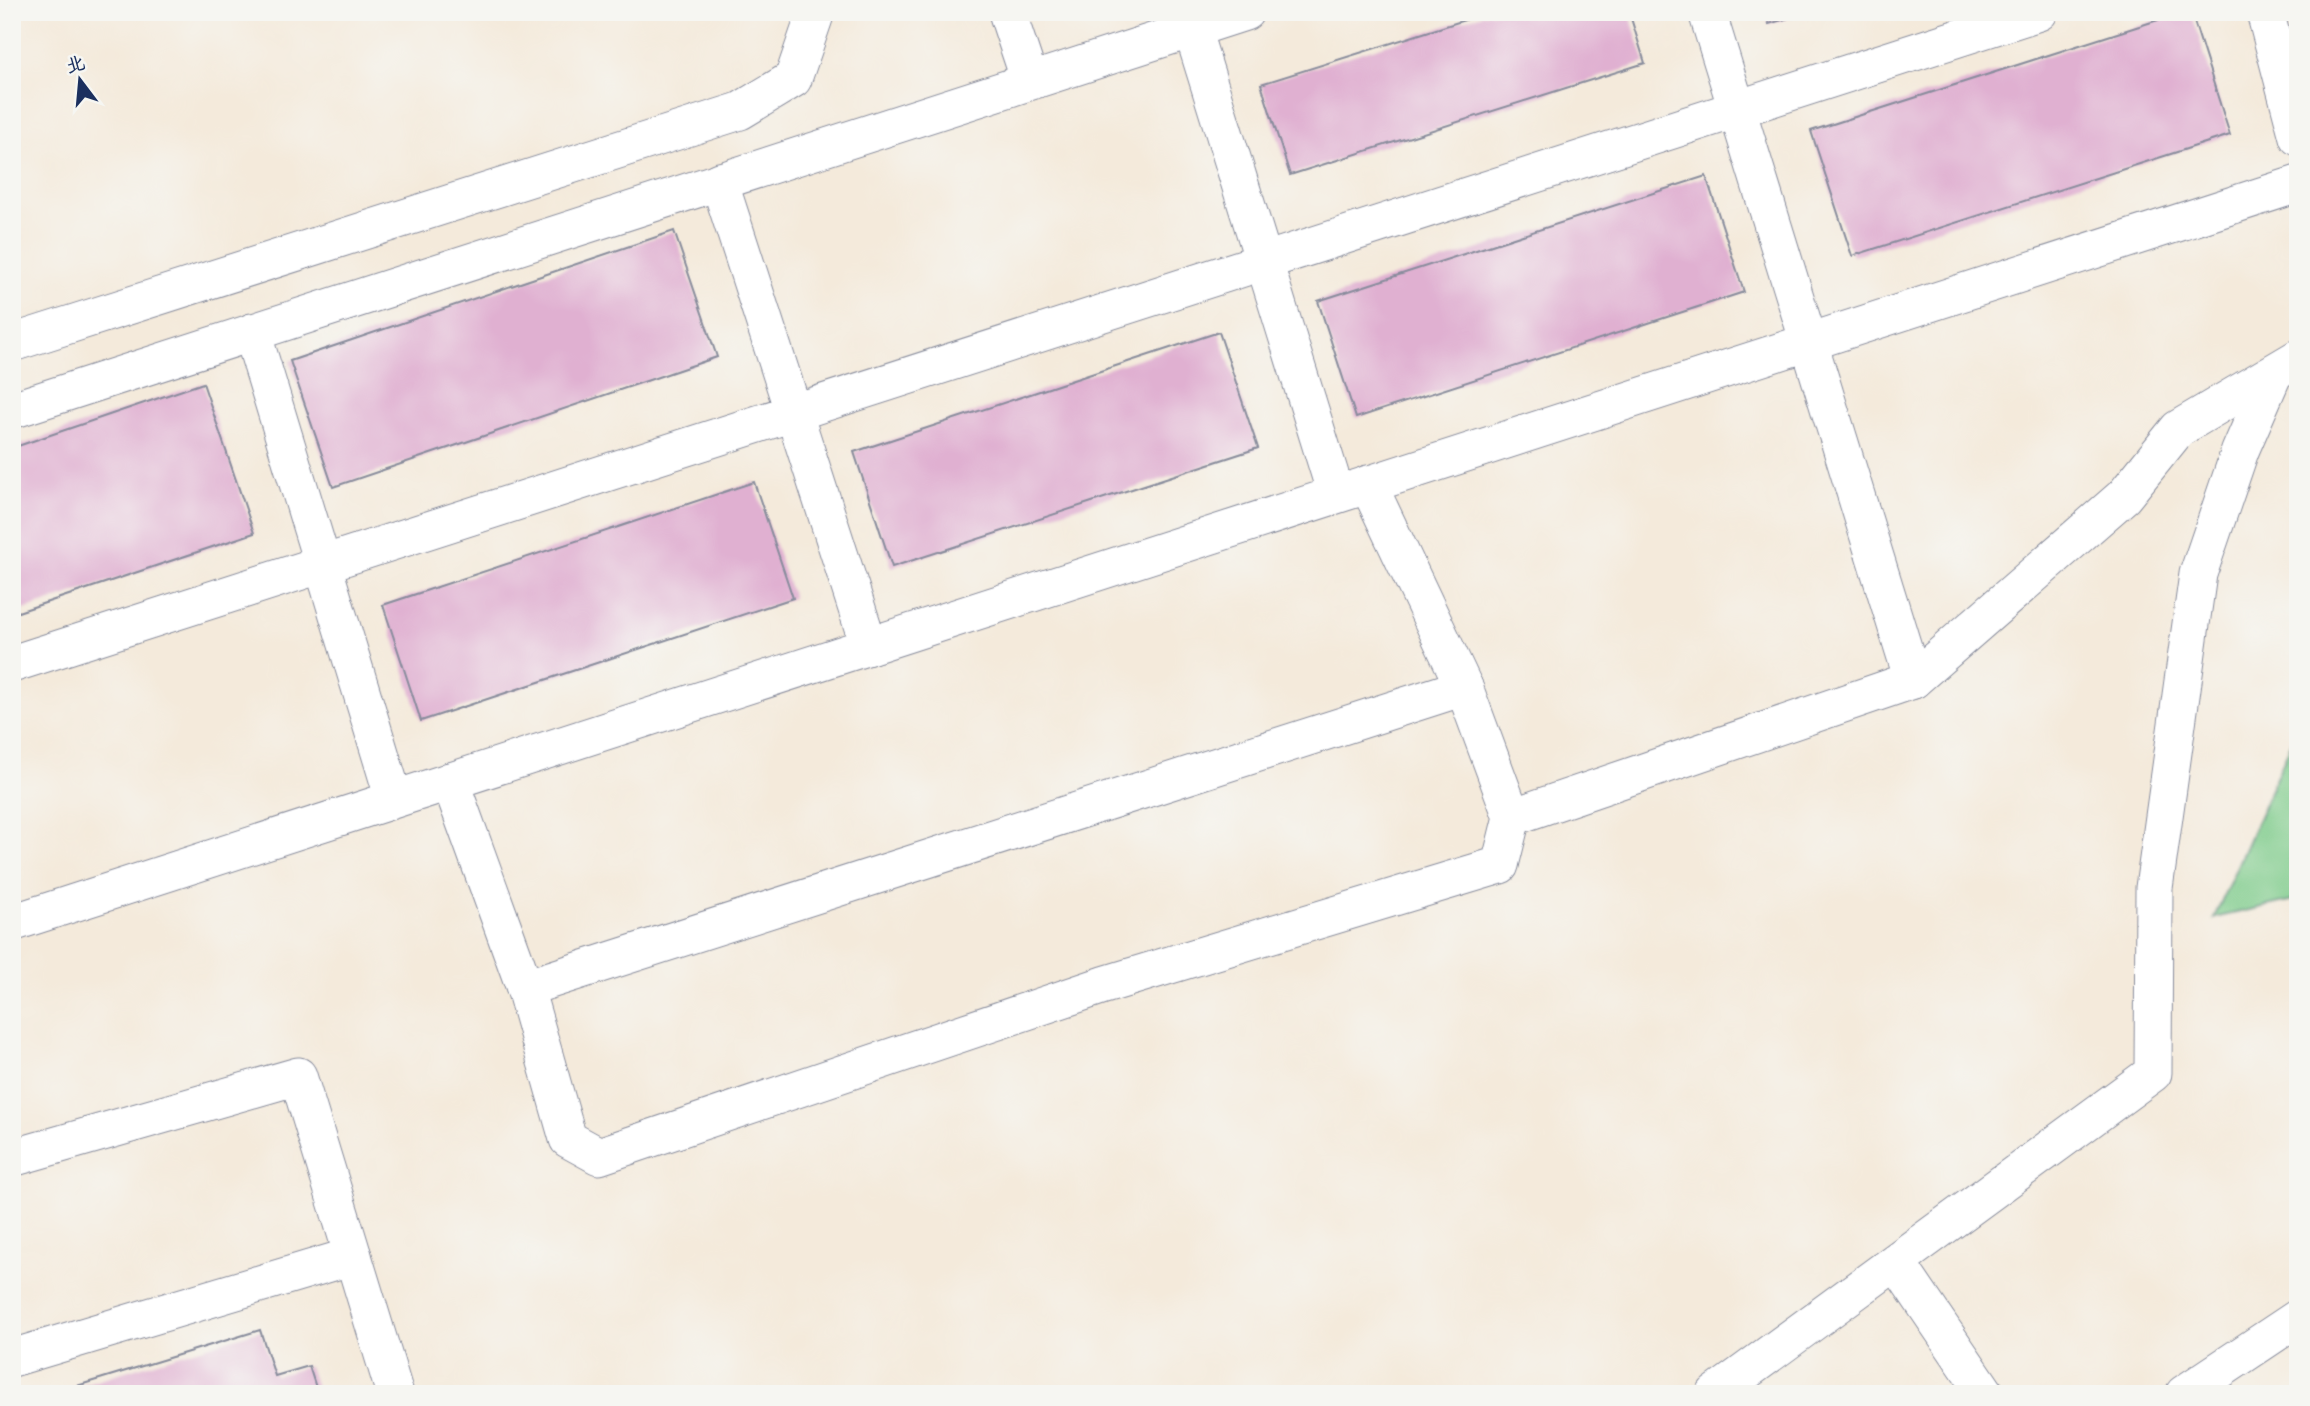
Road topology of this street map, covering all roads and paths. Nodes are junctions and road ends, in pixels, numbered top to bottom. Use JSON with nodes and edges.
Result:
{"nodes":[{"id":1,"x":816,"y":12,"type":"edge"},
{"id":2,"x":1007,"y":12,"type":"edge"},
{"id":3,"x":1245,"y":12,"type":"edge"},
{"id":4,"x":1707,"y":12,"type":"edge"},
{"id":5,"x":2039,"y":12,"type":"edge"},
{"id":6,"x":2265,"y":12,"type":"edge"},
{"id":7,"x":1192,"y":29,"type":"junction"},
{"id":8,"x":1030,"y":81,"type":"junction"},
{"id":9,"x":1738,"y":109,"type":"junction"},
{"id":10,"x":2298,"y":137,"type":"edge"},
{"id":11,"x":719,"y":181,"type":"junction"},
{"id":12,"x":2298,"y":184,"type":"edge"},
{"id":13,"x":1264,"y":261,"type":"junction"},
{"id":14,"x":252,"y":332,"type":"junction"},
{"id":15,"x":1811,"y":341,"type":"junction"},
{"id":16,"x":12,"y":343,"type":"edge"},
{"id":17,"x":2285,"y":367,"type":"edge"},
{"id":18,"x":12,"y":410,"type":"edge"},
{"id":19,"x":793,"y":412,"type":"junction"},
{"id":20,"x":1352,"y":489,"type":"junction"},
{"id":21,"x":323,"y":564,"type":"junction"},
{"id":22,"x":869,"y":646,"type":"junction"},
{"id":23,"x":12,"y":664,"type":"edge"},
{"id":24,"x":1913,"y":680,"type":"junction"},
{"id":25,"x":1464,"y":687,"type":"junction"},
{"id":26,"x":450,"y":781,"type":"junction"},
{"id":27,"x":394,"y":799,"type":"junction"},
{"id":28,"x":1512,"y":817,"type":"junction"},
{"id":29,"x":12,"y":923,"type":"edge"},
{"id":30,"x":525,"y":988,"type":"junction"},
{"id":31,"x":12,"y":1158,"type":"edge"},
{"id":32,"x":353,"y":1256,"type":"junction"},
{"id":33,"x":1897,"y":1263,"type":"junction"},
{"id":34,"x":2298,"y":1318,"type":"edge"},
{"id":35,"x":12,"y":1358,"type":"edge"},
{"id":36,"x":395,"y":1394,"type":"edge"},
{"id":37,"x":1715,"y":1394,"type":"edge"},
{"id":38,"x":1986,"y":1394,"type":"edge"},
{"id":39,"x":2184,"y":1394,"type":"edge"}],
"edges":[{"from":1,"to":16,"type":"street"},
{"from":2,"to":8,"type":"street"},
{"from":3,"to":7,"type":"street"},
{"from":4,"to":9,"type":"street"},
{"from":5,"to":9,"type":"street"},
{"from":6,"to":10,"type":"street"},
{"from":7,"to":8,"type":"street"},
{"from":7,"to":13,"type":"street"},
{"from":8,"to":11,"type":"street"},
{"from":9,"to":13,"type":"street"},
{"from":9,"to":15,"type":"street"},
{"from":11,"to":14,"type":"street"},
{"from":11,"to":19,"type":"street"},
{"from":12,"to":15,"type":"street"},
{"from":13,"to":19,"type":"street"},
{"from":13,"to":20,"type":"street"},
{"from":14,"to":18,"type":"street"},
{"from":14,"to":21,"type":"street"},
{"from":15,"to":20,"type":"street"},
{"from":15,"to":24,"type":"street"},
{"from":17,"to":24,"type":"street"},
{"from":17,"to":33,"type":"street"},
{"from":19,"to":21,"type":"street"},
{"from":19,"to":22,"type":"street"},
{"from":20,"to":22,"type":"street"},
{"from":20,"to":25,"type":"street"},
{"from":21,"to":23,"type":"street"},
{"from":21,"to":27,"type":"street"},
{"from":22,"to":26,"type":"street"},
{"from":24,"to":28,"type":"street"},
{"from":25,"to":28,"type":"street"},
{"from":25,"to":30,"type":"street"},
{"from":26,"to":27,"type":"street"},
{"from":26,"to":30,"type":"street"},
{"from":27,"to":29,"type":"street"},
{"from":28,"to":30,"type":"street"},
{"from":31,"to":32,"type":"street"},
{"from":32,"to":35,"type":"street"},
{"from":32,"to":36,"type":"street"},
{"from":33,"to":37,"type":"street"},
{"from":33,"to":38,"type":"street"},
{"from":34,"to":39,"type":"street"}]}
